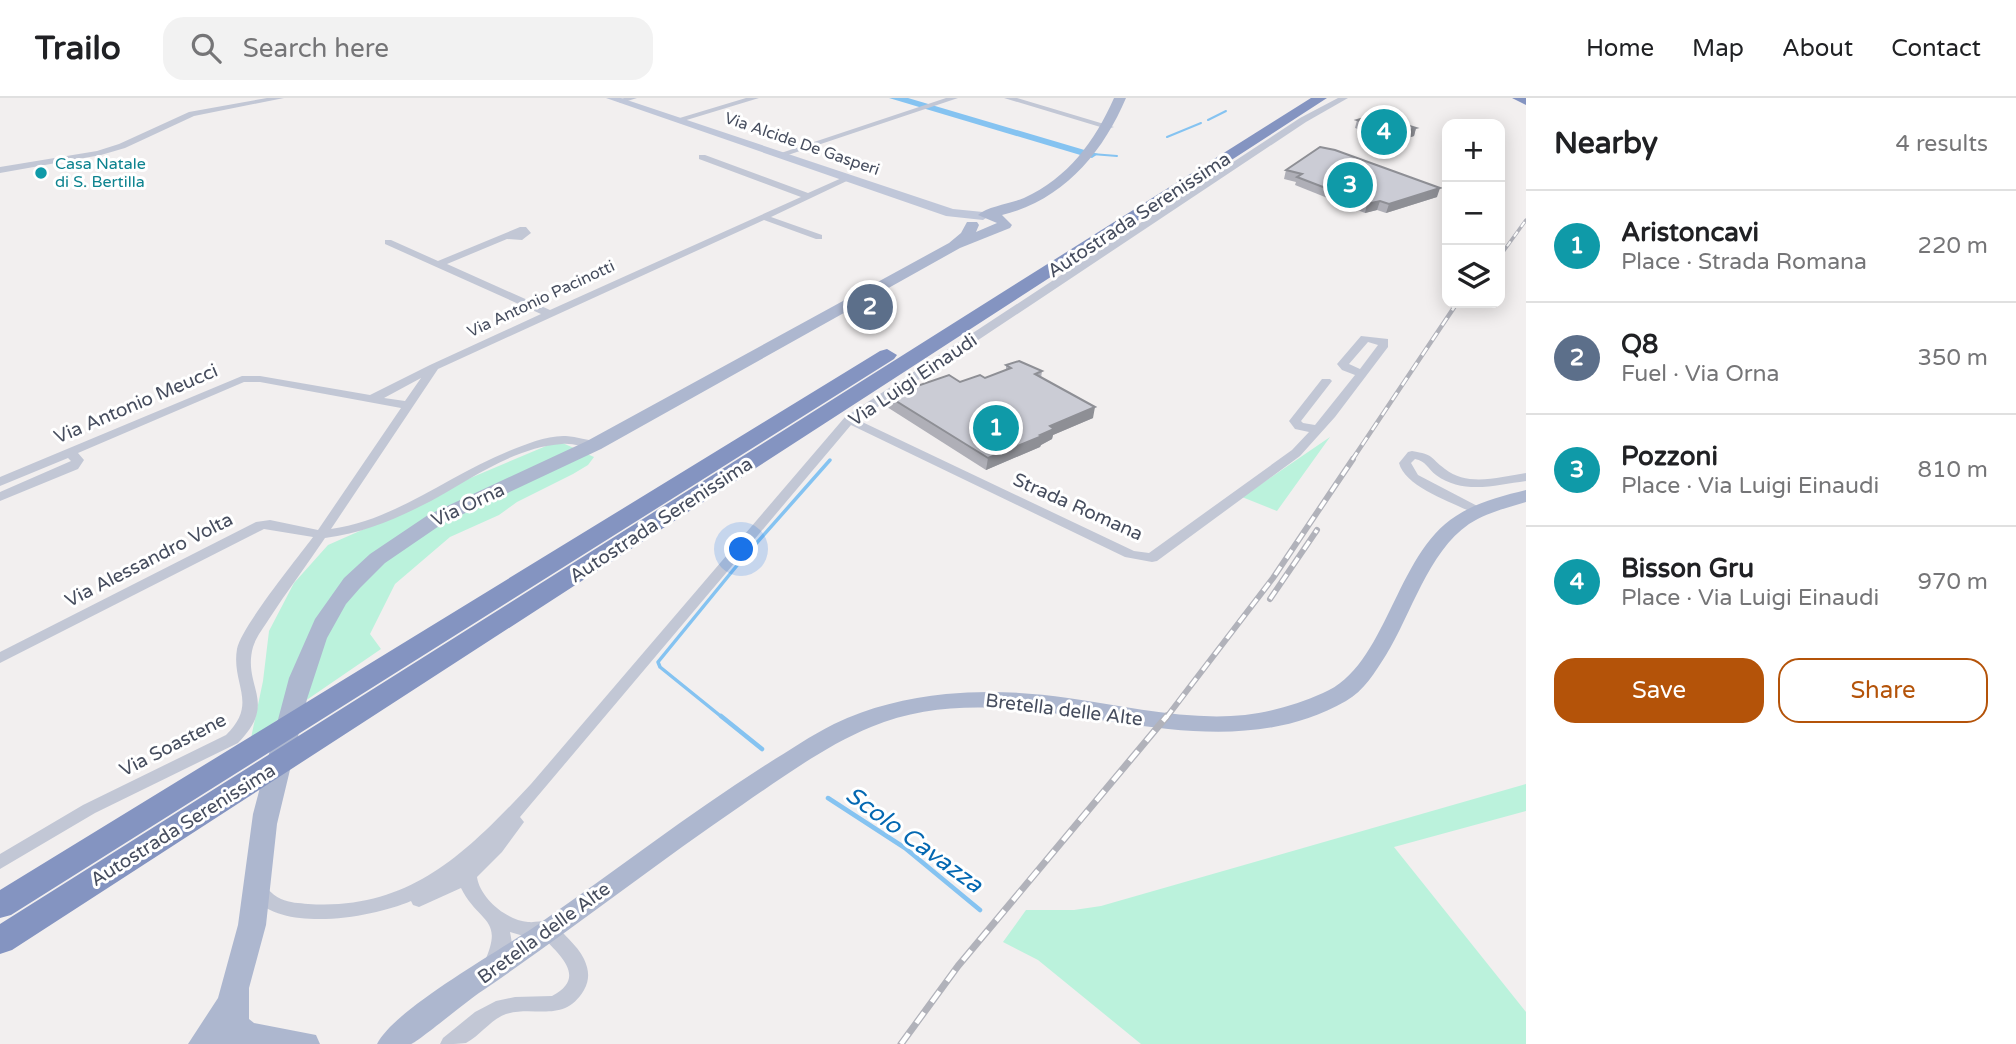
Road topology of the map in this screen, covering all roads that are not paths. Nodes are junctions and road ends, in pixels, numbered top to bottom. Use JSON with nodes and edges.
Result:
{"nodes":[{"id":1,"x":280,"y":98,"type":"edge"},
{"id":2,"x":755,"y":98,"type":"edge"},
{"id":3,"x":954,"y":98,"type":"edge"},
{"id":4,"x":1007,"y":98,"type":"edge"},
{"id":5,"x":1120,"y":98,"type":"edge"},
{"id":6,"x":1344,"y":98,"type":"edge"},
{"id":7,"x":1519,"y":98,"type":"edge"},
{"id":8,"x":621,"y":99,"type":"edge"},
{"id":9,"x":1316,"y":99,"type":"edge"},
{"id":10,"x":1526,"y":101,"type":"edge"},
{"id":11,"x":677,"y":120,"type":"junction"},
{"id":12,"x":1110,"y":127,"type":"junction"},
{"id":13,"x":779,"y":155,"type":"junction"},
{"id":14,"x":702,"y":157,"type":"dead end"},
{"id":15,"x":0,"y":170,"type":"edge"},
{"id":16,"x":847,"y":179,"type":"junction"},
{"id":17,"x":807,"y":196,"type":"junction"},
{"id":18,"x":763,"y":217,"type":"junction"},
{"id":19,"x":980,"y":222,"type":"junction"},
{"id":20,"x":506,"y":236,"type":"dead end"},
{"id":21,"x":819,"y":237,"type":"dead end"},
{"id":22,"x":388,"y":242,"type":"dead end"},
{"id":23,"x":439,"y":264,"type":"junction"},
{"id":24,"x":550,"y":314,"type":"junction"},
{"id":25,"x":433,"y":367,"type":"junction"},
{"id":26,"x":1362,"y":373,"type":"dead end"},
{"id":27,"x":1326,"y":381,"type":"dead end"},
{"id":28,"x":385,"y":391,"type":"junction"},
{"id":29,"x":372,"y":399,"type":"junction"},
{"id":30,"x":409,"y":401,"type":"junction"},
{"id":31,"x":849,"y":420,"type":"junction"},
{"id":32,"x":1316,"y":430,"type":"junction"},
{"id":33,"x":594,"y":445,"type":"junction"},
{"id":34,"x":68,"y":452,"type":"junction"},
{"id":35,"x":1526,"y":477,"type":"edge"},
{"id":36,"x":0,"y":482,"type":"edge"},
{"id":37,"x":1526,"y":496,"type":"edge"},
{"id":38,"x":0,"y":498,"type":"edge"},
{"id":39,"x":1478,"y":510,"type":"junction"},
{"id":40,"x":321,"y":535,"type":"junction"},
{"id":41,"x":0,"y":658,"type":"edge"},
{"id":42,"x":537,"y":788,"type":"junction"},
{"id":43,"x":517,"y":809,"type":"junction"},
{"id":44,"x":488,"y":858,"type":"junction"},
{"id":45,"x":0,"y":862,"type":"edge"},
{"id":46,"x":466,"y":877,"type":"junction"},
{"id":47,"x":256,"y":888,"type":"junction"},
{"id":48,"x":432,"y":896,"type":"junction"},
{"id":49,"x":482,"y":902,"type":"junction"},
{"id":50,"x":0,"y":906,"type":"edge"},
{"id":51,"x":370,"y":907,"type":"junction"},
{"id":52,"x":290,"y":910,"type":"junction"},
{"id":53,"x":498,"y":918,"type":"junction"},
{"id":54,"x":558,"y":925,"type":"junction"},
{"id":55,"x":0,"y":941,"type":"edge"},
{"id":56,"x":247,"y":944,"type":"junction"},
{"id":57,"x":475,"y":982,"type":"junction"},
{"id":58,"x":233,"y":999,"type":"junction"},
{"id":59,"x":414,"y":1024,"type":"junction"},
{"id":60,"x":266,"y":1039,"type":"junction"},
{"id":61,"x":203,"y":1044,"type":"edge"},
{"id":62,"x":233,"y":1044,"type":"edge"},
{"id":63,"x":305,"y":1044,"type":"edge"},
{"id":64,"x":376,"y":1044,"type":"edge"},
{"id":65,"x":392,"y":1044,"type":"edge"},
{"id":66,"x":450,"y":1044,"type":"edge"}],
"edges":[{"from":1,"to":15,"type":"street"},
{"from":2,"to":11,"type":"street"},
{"from":3,"to":13,"type":"street"},
{"from":4,"to":12,"type":"street"},
{"from":5,"to":12,"type":"main road"},
{"from":6,"to":31,"type":"street","name":"Via Luigi Einaudi"},
{"from":7,"to":10,"type":"highway"},
{"from":8,"to":11,"type":"main road","name":"Via Alcide De Gasperi"},
{"from":9,"to":50,"type":"highway","name":"Autostrada Serenissima"},
{"from":9,"to":55,"type":"highway","name":"Autostrada Serenissima"},
{"from":11,"to":13,"type":"main road","name":"Via Alcide De Gasperi"},
{"from":12,"to":19,"type":"main road","name":"Via Orna"},
{"from":13,"to":16,"type":"main road","name":"Via Alcide De Gasperi"},
{"from":14,"to":17,"type":"street"},
{"from":16,"to":17,"type":"street","name":"Via Antonio Pacinotti"},
{"from":16,"to":19,"type":"main road","name":"Via Alcide De Gasperi"},
{"from":17,"to":18,"type":"street","name":"Via Antonio Pacinotti"},
{"from":18,"to":21,"type":"street"},
{"from":18,"to":24,"type":"street","name":"Via Antonio Pacinotti"},
{"from":19,"to":33,"type":"main road","name":"Via Orna"},
{"from":20,"to":23,"type":"street"},
{"from":22,"to":23,"type":"street"},
{"from":23,"to":24,"type":"street"},
{"from":24,"to":25,"type":"street","name":"Via Antonio Pacinotti"},
{"from":25,"to":28,"type":"street"},
{"from":25,"to":30,"type":"street","name":"Via Antonio Pacinotti"},
{"from":26,"to":32,"type":"street","name":"Strada Romana"},
{"from":27,"to":32,"type":"street"},
{"from":28,"to":29,"type":"street"},
{"from":28,"to":30,"type":"street"},
{"from":29,"to":30,"type":"street","name":"Via Antonio Meucci"},
{"from":29,"to":34,"type":"street","name":"Via Antonio Meucci"},
{"from":30,"to":40,"type":"street","name":"Via Antonio Pacinotti"},
{"from":31,"to":32,"type":"street","name":"Strada Romana"},
{"from":31,"to":42,"type":"street","name":"Via Luigi Einaudi"},
{"from":33,"to":40,"type":"street"},
{"from":33,"to":47,"type":"main road","name":"Via Orna"},
{"from":34,"to":36,"type":"street","name":"Via Antonio Meucci"},
{"from":34,"to":38,"type":"street"},
{"from":35,"to":39,"type":"street"},
{"from":37,"to":39,"type":"main road","name":"Bretella delle Alte"},
{"from":39,"to":54,"type":"main road","name":"Bretella delle Alte"},
{"from":40,"to":41,"type":"street","name":"Via Alessandro Volta"},
{"from":40,"to":45,"type":"street","name":"Via Soastene"},
{"from":42,"to":43,"type":"street","name":"Via Luigi Einaudi"},
{"from":42,"to":44,"type":"street","name":"Via Luigi Einaudi"},
{"from":43,"to":46,"type":"street","name":"Via Luigi Einaudi"},
{"from":43,"to":51,"type":"street","name":"Via Luigi Einaudi"},
{"from":44,"to":46,"type":"street","name":"Via Luigi Einaudi"},
{"from":44,"to":49,"type":"street","name":"Via Luigi Einaudi"},
{"from":46,"to":48,"type":"street","name":"Via Luigi Einaudi"},
{"from":46,"to":49,"type":"street"},
{"from":47,"to":52,"type":"street"},
{"from":47,"to":56,"type":"main road","name":"Via Orna"},
{"from":48,"to":49,"type":"street","name":"Via Luigi Einaudi"},
{"from":48,"to":51,"type":"street","name":"Via Luigi Einaudi"},
{"from":49,"to":53,"type":"street"},
{"from":51,"to":52,"type":"street","name":"Via Luigi Einaudi"},
{"from":52,"to":56,"type":"street","name":"Via Luigi Einaudi"},
{"from":53,"to":54,"type":"street"},
{"from":53,"to":57,"type":"street"},
{"from":54,"to":57,"type":"main road","name":"Bretella delle Alte"},
{"from":54,"to":66,"type":"street"},
{"from":56,"to":58,"type":"main road","name":"Via Orna"},
{"from":57,"to":59,"type":"main road","name":"Bretella delle Alte"},
{"from":58,"to":60,"type":"main road"},
{"from":58,"to":61,"type":"main road","name":"Via Orna"},
{"from":59,"to":64,"type":"main road"},
{"from":59,"to":65,"type":"main road","name":"Bretella delle Alte"},
{"from":60,"to":62,"type":"main road"},
{"from":60,"to":63,"type":"main road"}]}
